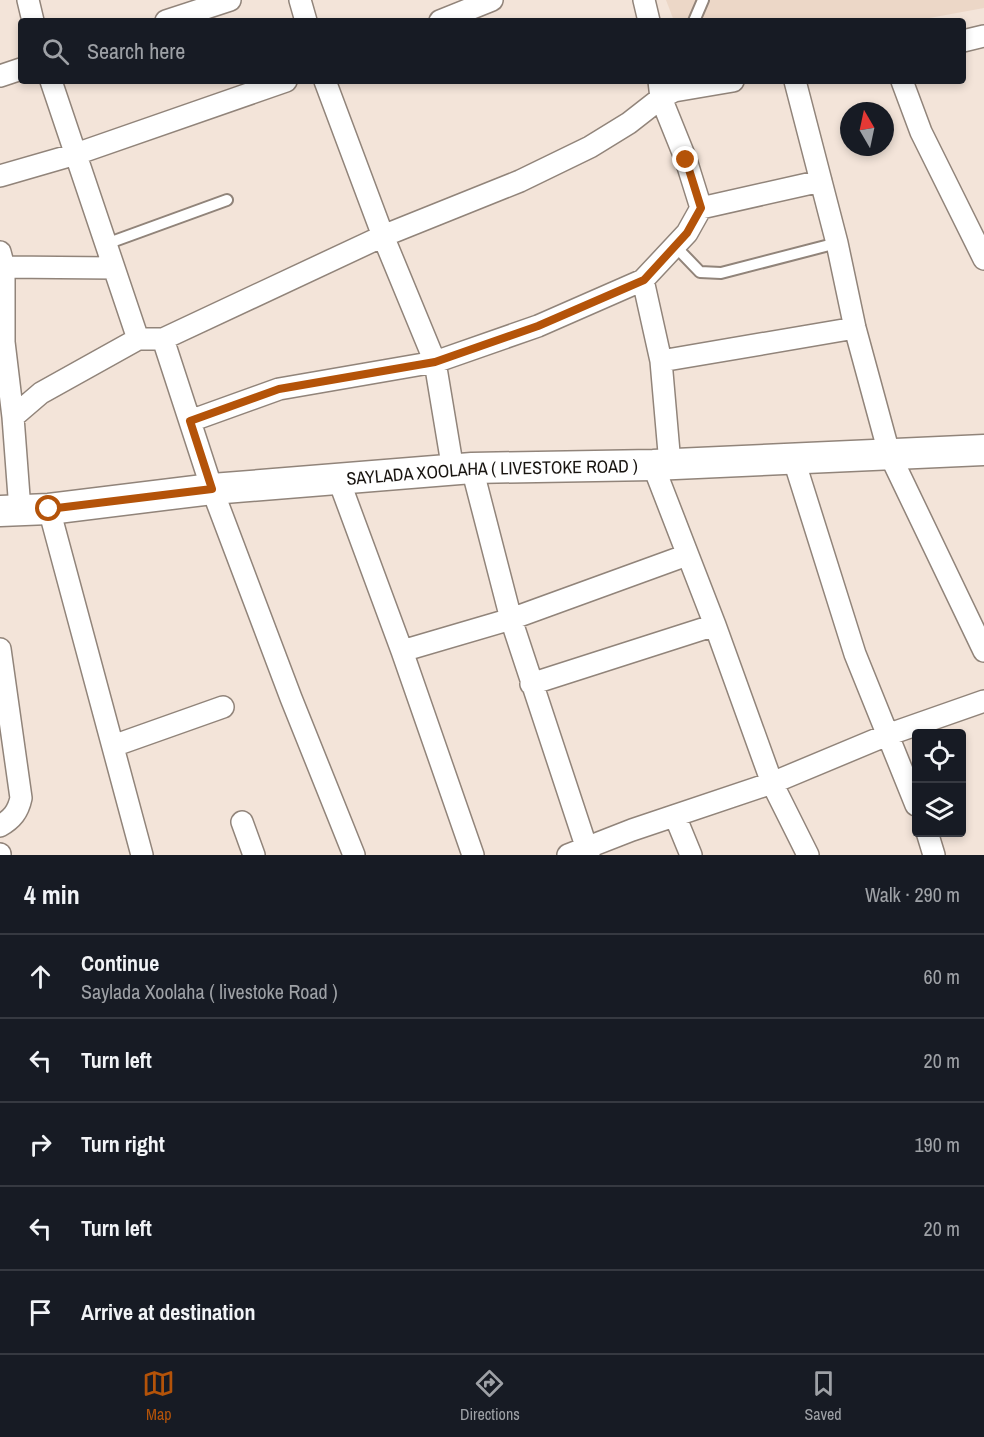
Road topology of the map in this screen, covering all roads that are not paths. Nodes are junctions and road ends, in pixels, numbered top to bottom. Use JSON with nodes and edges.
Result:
{"nodes":[{"id":1,"x":27,"y":0,"type":"edge"},
{"id":2,"x":230,"y":0,"type":"edge"},
{"id":3,"x":300,"y":0,"type":"edge"},
{"id":4,"x":492,"y":0,"type":"edge"},
{"id":5,"x":644,"y":0,"type":"edge"},
{"id":6,"x":703,"y":0,"type":"edge"},
{"id":7,"x":32,"y":18,"type":"edge"},
{"id":8,"x":175,"y":18,"type":"edge"},
{"id":9,"x":305,"y":18,"type":"edge"},
{"id":10,"x":447,"y":18,"type":"edge"},
{"id":11,"x":648,"y":18,"type":"edge"},
{"id":12,"x":695,"y":18,"type":"edge"},
{"id":13,"x":984,"y":36,"type":"edge"},
{"id":14,"x":966,"y":40,"type":"edge"},
{"id":15,"x":18,"y":70,"type":"edge"},
{"id":16,"x":0,"y":76,"type":"edge"},
{"id":17,"x":52,"y":84,"type":"edge"},
{"id":18,"x":277,"y":84,"type":"edge"},
{"id":19,"x":326,"y":84,"type":"edge"},
{"id":20,"x":715,"y":84,"type":"edge"},
{"id":21,"x":796,"y":84,"type":"edge"},
{"id":22,"x":903,"y":84,"type":"edge"},
{"id":23,"x":663,"y":87,"type":"edge"},
{"id":24,"x":76,"y":154,"type":"junction"},
{"id":25,"x":0,"y":176,"type":"edge"},
{"id":26,"x":821,"y":181,"type":"junction"},
{"id":27,"x":227,"y":200,"type":"dead end"},
{"id":28,"x":701,"y":208,"type":"junction"},
{"id":29,"x":383,"y":236,"type":"junction"},
{"id":30,"x":837,"y":243,"type":"junction"},
{"id":31,"x":106,"y":244,"type":"junction"},
{"id":32,"x":675,"y":246,"type":"junction"},
{"id":33,"x":984,"y":259,"type":"edge"},
{"id":34,"x":2,"y":260,"type":"edge"},
{"id":35,"x":114,"y":268,"type":"junction"},
{"id":36,"x":644,"y":280,"type":"junction"},
{"id":37,"x":855,"y":328,"type":"junction"},
{"id":38,"x":138,"y":339,"type":"junction"},
{"id":39,"x":163,"y":339,"type":"junction"},
{"id":40,"x":661,"y":361,"type":"junction"},
{"id":41,"x":435,"y":362,"type":"junction"},
{"id":42,"x":13,"y":417,"type":"junction"},
{"id":43,"x":190,"y":421,"type":"junction"},
{"id":44,"x":984,"y":450,"type":"edge"},
{"id":45,"x":890,"y":453,"type":"junction"},
{"id":46,"x":793,"y":457,"type":"junction"},
{"id":47,"x":661,"y":464,"type":"junction"},
{"id":48,"x":462,"y":469,"type":"junction"},
{"id":49,"x":338,"y":478,"type":"junction"},
{"id":50,"x":212,"y":489,"type":"junction"},
{"id":51,"x":23,"y":510,"type":"edge"},
{"id":52,"x":687,"y":555,"type":"junction"},
{"id":53,"x":511,"y":619,"type":"junction"},
{"id":54,"x":715,"y":625,"type":"junction"},
{"id":55,"x":0,"y":649,"type":"edge"},
{"id":56,"x":402,"y":651,"type":"junction"},
{"id":57,"x":984,"y":651,"type":"edge"},
{"id":58,"x":531,"y":684,"type":"junction"},
{"id":59,"x":984,"y":701,"type":"edge"},
{"id":60,"x":223,"y":707,"type":"dead end"},
{"id":61,"x":887,"y":735,"type":"junction"},
{"id":62,"x":113,"y":746,"type":"junction"},
{"id":63,"x":772,"y":783,"type":"junction"},
{"id":64,"x":912,"y":795,"type":"edge"},
{"id":65,"x":675,"y":816,"type":"junction"},
{"id":66,"x":242,"y":822,"type":"dead end"},
{"id":67,"x":0,"y":826,"type":"edge"},
{"id":68,"x":929,"y":837,"type":"edge"},
{"id":69,"x":581,"y":853,"type":"edge"},
{"id":70,"x":142,"y":855,"type":"edge"},
{"id":71,"x":254,"y":855,"type":"edge"},
{"id":72,"x":354,"y":855,"type":"edge"},
{"id":73,"x":474,"y":855,"type":"edge"},
{"id":74,"x":691,"y":855,"type":"edge"},
{"id":75,"x":808,"y":855,"type":"edge"},
{"id":76,"x":934,"y":855,"type":"edge"}],
"edges":[{"from":1,"to":7,"type":"street"},
{"from":2,"to":8,"type":"street"},
{"from":3,"to":9,"type":"street"},
{"from":4,"to":10,"type":"street"},
{"from":5,"to":11,"type":"street"},
{"from":6,"to":12,"type":"lane"},
{"from":13,"to":14,"type":"street"},
{"from":15,"to":16,"type":"street"},
{"from":17,"to":24,"type":"street"},
{"from":18,"to":24,"type":"street"},
{"from":19,"to":29,"type":"street"},
{"from":20,"to":23,"type":"street"},
{"from":21,"to":26,"type":"street"},
{"from":22,"to":33,"type":"street"},
{"from":23,"to":28,"type":"street"},
{"from":23,"to":29,"type":"street"},
{"from":24,"to":25,"type":"street"},
{"from":24,"to":31,"type":"street"},
{"from":26,"to":28,"type":"street"},
{"from":26,"to":30,"type":"street"},
{"from":27,"to":31,"type":"lane"},
{"from":28,"to":32,"type":"street"},
{"from":29,"to":39,"type":"street"},
{"from":29,"to":41,"type":"street"},
{"from":30,"to":32,"type":"lane"},
{"from":30,"to":37,"type":"street"},
{"from":31,"to":35,"type":"street"},
{"from":32,"to":36,"type":"street"},
{"from":34,"to":35,"type":"street"},
{"from":34,"to":42,"type":"street"},
{"from":35,"to":38,"type":"street"},
{"from":36,"to":40,"type":"street"},
{"from":36,"to":41,"type":"street"},
{"from":37,"to":40,"type":"street"},
{"from":37,"to":45,"type":"street"},
{"from":38,"to":39,"type":"street"},
{"from":38,"to":42,"type":"street"},
{"from":39,"to":43,"type":"street"},
{"from":40,"to":47,"type":"street"},
{"from":41,"to":43,"type":"street"},
{"from":41,"to":48,"type":"street"},
{"from":42,"to":51,"type":"street"},
{"from":43,"to":50,"type":"street"},
{"from":44,"to":45,"type":"street","name":"SAYLADA XOOLAHA ( LIVESTOKE ROAD )"},
{"from":45,"to":46,"type":"street","name":"SAYLADA XOOLAHA ( LIVESTOKE ROAD )"},
{"from":45,"to":57,"type":"street"},
{"from":46,"to":47,"type":"street","name":"SAYLADA XOOLAHA ( LIVESTOKE ROAD )"},
{"from":46,"to":61,"type":"street"},
{"from":47,"to":48,"type":"street","name":"SAYLADA XOOLAHA ( LIVESTOKE ROAD )"},
{"from":47,"to":52,"type":"street"},
{"from":48,"to":49,"type":"street","name":"SAYLADA XOOLAHA ( LIVESTOKE ROAD )"},
{"from":48,"to":53,"type":"street"},
{"from":49,"to":50,"type":"street","name":"SAYLADA XOOLAHA ( LIVESTOKE ROAD )"},
{"from":49,"to":56,"type":"street"},
{"from":50,"to":51,"type":"street","name":"SAYLADA XOOLAHA ( LIVESTOKE ROAD )"},
{"from":50,"to":72,"type":"street"},
{"from":51,"to":62,"type":"street"},
{"from":52,"to":53,"type":"street"},
{"from":52,"to":54,"type":"street"},
{"from":53,"to":56,"type":"street"},
{"from":53,"to":58,"type":"street"},
{"from":54,"to":58,"type":"street"},
{"from":54,"to":63,"type":"street"},
{"from":55,"to":67,"type":"street"},
{"from":56,"to":73,"type":"street"},
{"from":58,"to":69,"type":"street"},
{"from":59,"to":61,"type":"street"},
{"from":60,"to":62,"type":"street"},
{"from":61,"to":63,"type":"street"},
{"from":61,"to":64,"type":"street"},
{"from":62,"to":70,"type":"street"},
{"from":63,"to":65,"type":"street"},
{"from":63,"to":75,"type":"street"},
{"from":65,"to":69,"type":"street"},
{"from":65,"to":74,"type":"street"},
{"from":66,"to":71,"type":"street"},
{"from":68,"to":76,"type":"street"}]}
